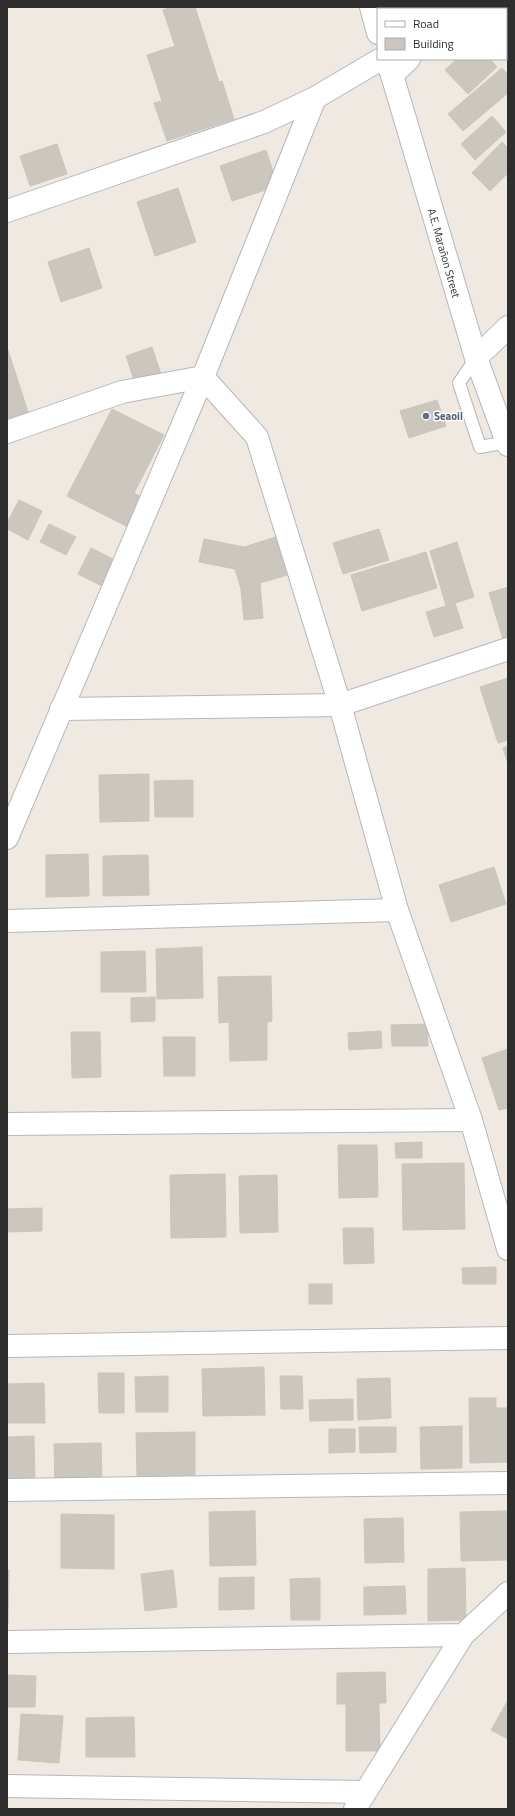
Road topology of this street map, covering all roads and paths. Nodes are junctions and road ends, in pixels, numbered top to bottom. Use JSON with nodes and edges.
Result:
{"nodes":[{"id":1,"x":371,"y":7,"type":"edge"},
{"id":2,"x":377,"y":29,"type":"edge"},
{"id":3,"x":404,"y":60,"type":"edge"},
{"id":4,"x":386,"y":64,"type":"edge"},
{"id":5,"x":315,"y":98,"type":"junction"},
{"id":6,"x":7,"y":211,"type":"edge"},
{"id":7,"x":508,"y":327,"type":"edge"},
{"id":8,"x":476,"y":358,"type":"junction"},
{"id":9,"x":204,"y":377,"type":"junction"},
{"id":10,"x":7,"y":432,"type":"edge"},
{"id":11,"x":507,"y":443,"type":"edge"},
{"id":12,"x":508,"y":650,"type":"edge"},
{"id":13,"x":340,"y":706,"type":"junction"},
{"id":14,"x":61,"y":709,"type":"junction"},
{"id":15,"x":7,"y":838,"type":"edge"},
{"id":16,"x":397,"y":910,"type":"junction"},
{"id":17,"x":7,"y":921,"type":"edge"},
{"id":18,"x":471,"y":1120,"type":"junction"},
{"id":19,"x":7,"y":1124,"type":"edge"},
{"id":20,"x":508,"y":1249,"type":"edge"},
{"id":21,"x":508,"y":1338,"type":"edge"},
{"id":22,"x":7,"y":1346,"type":"edge"},
{"id":23,"x":508,"y":1483,"type":"edge"},
{"id":24,"x":7,"y":1490,"type":"edge"},
{"id":25,"x":508,"y":1593,"type":"edge"},
{"id":26,"x":463,"y":1635,"type":"junction"},
{"id":27,"x":7,"y":1642,"type":"edge"},
{"id":28,"x":7,"y":1786,"type":"edge"},
{"id":29,"x":360,"y":1801,"type":"edge"}],
"edges":[{"from":1,"to":2,"type":"street"},
{"from":3,"to":4,"type":"street"},
{"from":4,"to":5,"type":"street"},
{"from":4,"to":8,"type":"street","name":"A.E. Marañon Street"},
{"from":5,"to":6,"type":"street"},
{"from":5,"to":9,"type":"street"},
{"from":7,"to":8,"type":"street"},
{"from":8,"to":11,"type":"street","name":"A.E. Marañon Street"},
{"from":9,"to":10,"type":"street"},
{"from":9,"to":13,"type":"street"},
{"from":9,"to":14,"type":"street"},
{"from":12,"to":13,"type":"street"},
{"from":13,"to":14,"type":"street"},
{"from":13,"to":16,"type":"street"},
{"from":14,"to":15,"type":"street"},
{"from":16,"to":17,"type":"street"},
{"from":16,"to":18,"type":"street"},
{"from":18,"to":19,"type":"street"},
{"from":18,"to":20,"type":"street"},
{"from":21,"to":22,"type":"street"},
{"from":23,"to":24,"type":"street"},
{"from":25,"to":26,"type":"street"},
{"from":26,"to":27,"type":"street"},
{"from":26,"to":29,"type":"street"},
{"from":28,"to":29,"type":"street"}]}
